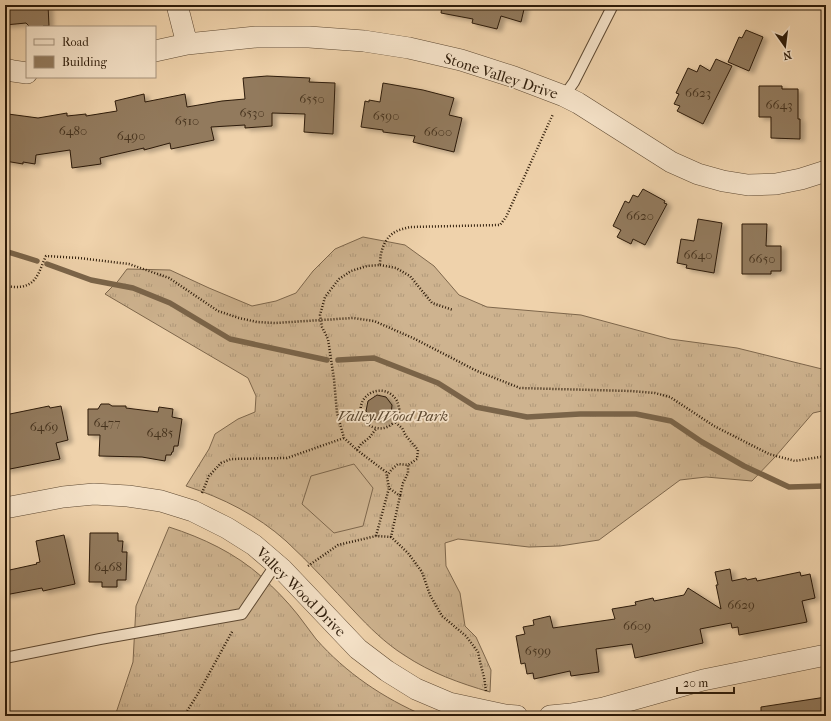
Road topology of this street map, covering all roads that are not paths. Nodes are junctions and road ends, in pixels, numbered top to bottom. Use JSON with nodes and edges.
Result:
{"nodes":[{"id":1,"x":177,"y":5,"type":"edge"},
{"id":2,"x":612,"y":5,"type":"edge"},
{"id":3,"x":187,"y":44,"type":"junction"},
{"id":4,"x":156,"y":51,"type":"edge"},
{"id":5,"x":5,"y":69,"type":"edge"},
{"id":6,"x":26,"y":73,"type":"edge"},
{"id":7,"x":564,"y":96,"type":"junction"},
{"id":8,"x":826,"y":171,"type":"edge"},
{"id":9,"x":5,"y":508,"type":"edge"},
{"id":10,"x":276,"y":564,"type":"junction"},
{"id":11,"x":826,"y":655,"type":"edge"},
{"id":12,"x":5,"y":658,"type":"edge"},
{"id":13,"x":509,"y":716,"type":"edge"},
{"id":14,"x":550,"y":716,"type":"edge"}],
"edges":[{"from":1,"to":3,"type":"street"},
{"from":2,"to":7,"type":"lane"},
{"from":3,"to":4,"type":"street","name":"Stone Valley Drive"},
{"from":3,"to":7,"type":"street","name":"Stone Valley Drive"},
{"from":5,"to":6,"type":"street"},
{"from":7,"to":8,"type":"street","name":"Stone Valley Drive"},
{"from":9,"to":10,"type":"street","name":"Valley Wood Drive"},
{"from":10,"to":12,"type":"lane"},
{"from":10,"to":13,"type":"street","name":"Valley Wood Drive"},
{"from":11,"to":14,"type":"street"}]}
